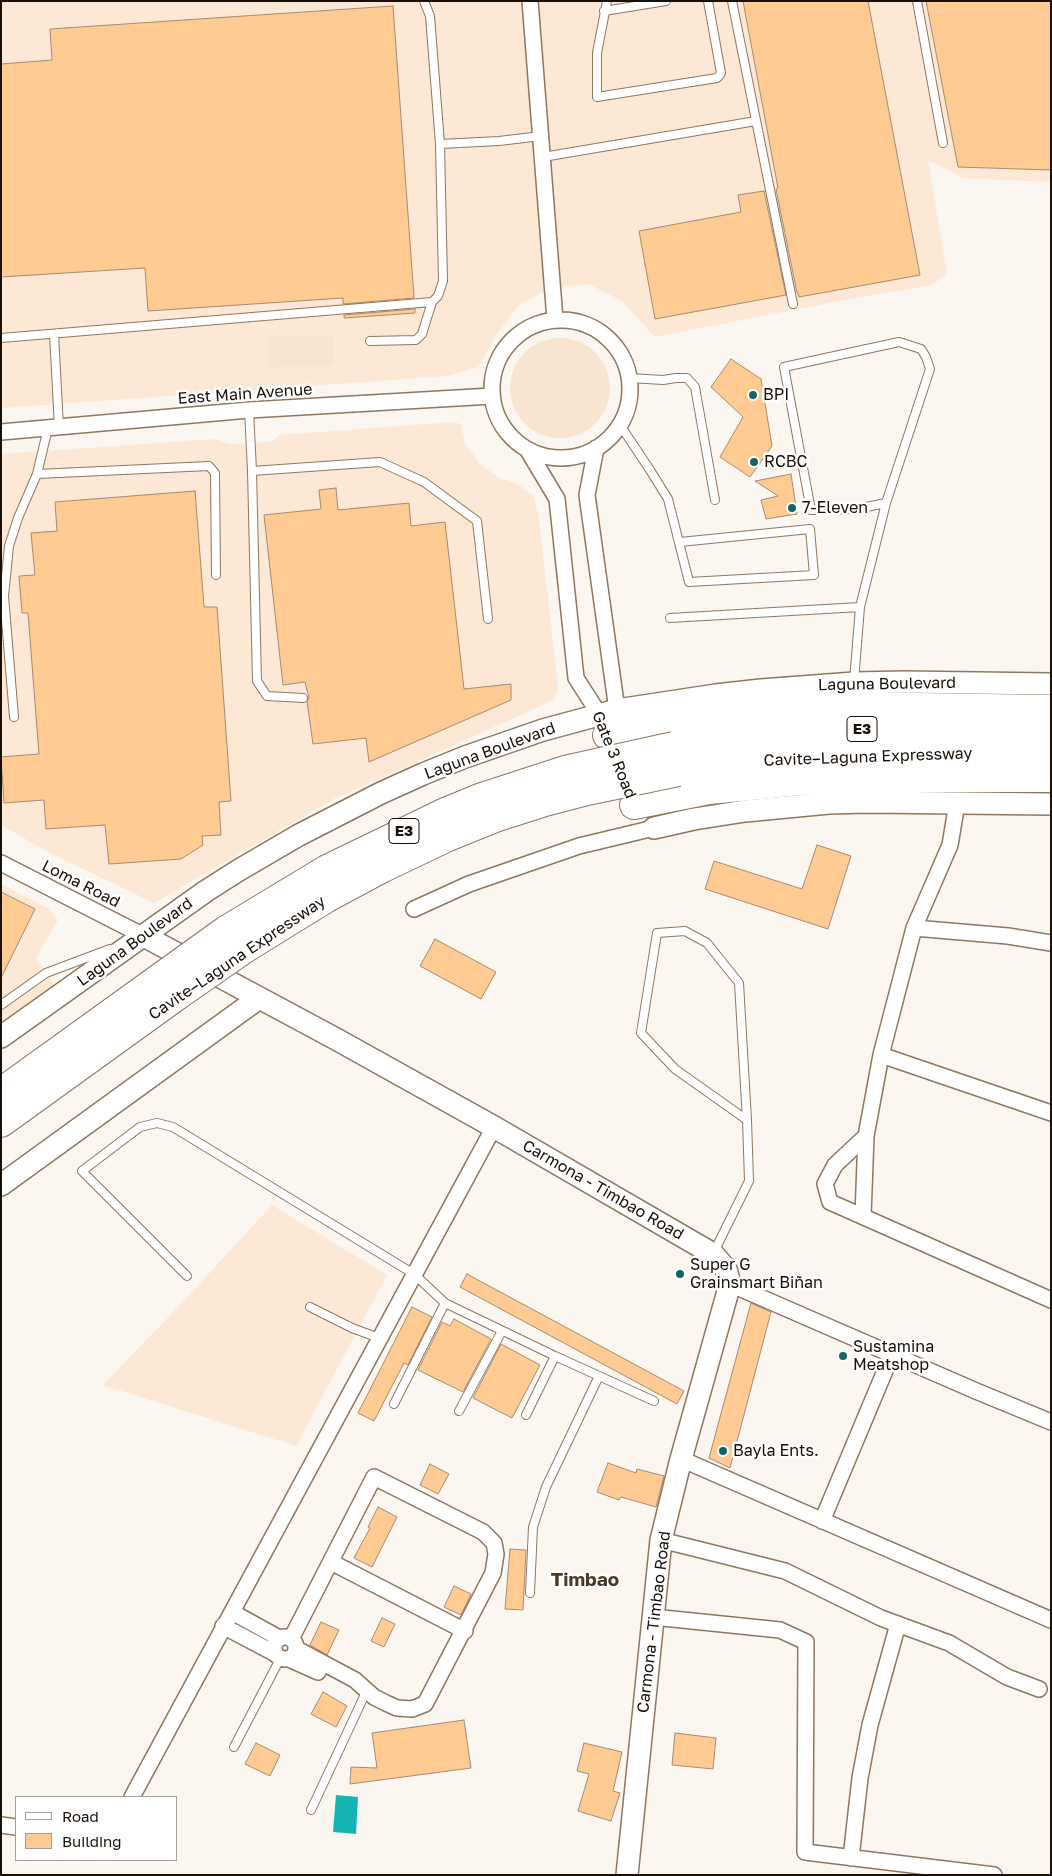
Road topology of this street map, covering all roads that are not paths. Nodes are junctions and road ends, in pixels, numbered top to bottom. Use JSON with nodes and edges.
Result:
{"nodes":[{"id":1,"x":424,"y":1,"type":"edge"},
{"id":2,"x":530,"y":1,"type":"edge"},
{"id":3,"x":607,"y":1,"type":"edge"},
{"id":4,"x":666,"y":1,"type":"edge"},
{"id":5,"x":708,"y":1,"type":"edge"},
{"id":6,"x":732,"y":1,"type":"edge"},
{"id":7,"x":917,"y":1,"type":"edge"},
{"id":8,"x":604,"y":11,"type":"junction"},
{"id":9,"x":756,"y":121,"type":"junction"},
{"id":10,"x":541,"y":136,"type":"junction"},
{"id":11,"x":943,"y":143,"type":"dead end"},
{"id":12,"x":440,"y":144,"type":"junction"},
{"id":13,"x":543,"y":157,"type":"junction"},
{"id":14,"x":432,"y":302,"type":"junction"},
{"id":15,"x":793,"y":304,"type":"dead end"},
{"id":16,"x":555,"y":320,"type":"junction"},
{"id":17,"x":54,"y":334,"type":"junction"},
{"id":18,"x":1,"y":338,"type":"edge"},
{"id":19,"x":370,"y":341,"type":"dead end"},
{"id":20,"x":629,"y":378,"type":"junction"},
{"id":21,"x":492,"y":396,"type":"junction"},
{"id":22,"x":249,"y":410,"type":"junction"},
{"id":23,"x":620,"y":425,"type":"junction"},
{"id":24,"x":54,"y":427,"type":"junction"},
{"id":25,"x":1,"y":432,"type":"edge"},
{"id":26,"x":596,"y":448,"type":"junction"},
{"id":27,"x":527,"y":449,"type":"junction"},
{"id":28,"x":252,"y":471,"type":"junction"},
{"id":29,"x":37,"y":474,"type":"junction"},
{"id":30,"x":715,"y":500,"type":"dead end"},
{"id":31,"x":886,"y":503,"type":"junction"},
{"id":32,"x":680,"y":542,"type":"junction"},
{"id":33,"x":216,"y":575,"type":"dead end"},
{"id":34,"x":860,"y":607,"type":"junction"},
{"id":35,"x":670,"y":618,"type":"dead end"},
{"id":36,"x":488,"y":619,"type":"dead end"},
{"id":37,"x":854,"y":683,"type":"junction"},
{"id":38,"x":1051,"y":684,"type":"edge"},
{"id":39,"x":303,"y":698,"type":"dead end"},
{"id":40,"x":1051,"y":709,"type":"edge"},
{"id":41,"x":14,"y":717,"type":"dead end"},
{"id":42,"x":612,"y":722,"type":"junction"},
{"id":43,"x":1051,"y":732,"type":"edge"},
{"id":44,"x":1051,"y":755,"type":"edge"},
{"id":45,"x":676,"y":759,"type":"junction"},
{"id":46,"x":1051,"y":778,"type":"edge"},
{"id":47,"x":643,"y":802,"type":"junction"},
{"id":48,"x":957,"y":802,"type":"junction"},
{"id":49,"x":1051,"y":804,"type":"edge"},
{"id":50,"x":654,"y":828,"type":"junction"},
{"id":51,"x":1,"y":862,"type":"edge"},
{"id":52,"x":414,"y":909,"type":"dead end"},
{"id":53,"x":914,"y":928,"type":"junction"},
{"id":54,"x":144,"y":936,"type":"junction"},
{"id":55,"x":1051,"y":943,"type":"edge"},
{"id":56,"x":170,"y":986,"type":"junction"},
{"id":57,"x":259,"y":998,"type":"junction"},
{"id":58,"x":1,"y":1005,"type":"edge"},
{"id":59,"x":1,"y":1037,"type":"edge"},
{"id":60,"x":881,"y":1055,"type":"junction"},
{"id":61,"x":1,"y":1092,"type":"edge"},
{"id":62,"x":1051,"y":1113,"type":"edge"},
{"id":63,"x":747,"y":1120,"type":"junction"},
{"id":64,"x":1,"y":1123,"type":"edge"},
{"id":65,"x":494,"y":1127,"type":"junction"},
{"id":66,"x":866,"y":1136,"type":"junction"},
{"id":67,"x":1,"y":1186,"type":"edge"},
{"id":68,"x":863,"y":1216,"type":"junction"},
{"id":69,"x":713,"y":1254,"type":"junction"},
{"id":70,"x":414,"y":1274,"type":"junction"},
{"id":71,"x":188,"y":1276,"type":"dead end"},
{"id":72,"x":730,"y":1284,"type":"junction"},
{"id":73,"x":1051,"y":1300,"type":"edge"},
{"id":74,"x":445,"y":1303,"type":"junction"},
{"id":75,"x":310,"y":1307,"type":"dead end"},
{"id":76,"x":502,"y":1331,"type":"junction"},
{"id":77,"x":379,"y":1338,"type":"junction"},
{"id":78,"x":892,"y":1354,"type":"junction"},
{"id":79,"x":555,"y":1356,"type":"junction"},
{"id":80,"x":599,"y":1376,"type":"junction"},
{"id":81,"x":654,"y":1401,"type":"dead end"},
{"id":82,"x":394,"y":1404,"type":"dead end"},
{"id":83,"x":459,"y":1411,"type":"dead end"},
{"id":84,"x":526,"y":1415,"type":"dead end"},
{"id":85,"x":1051,"y":1422,"type":"edge"},
{"id":86,"x":681,"y":1459,"type":"junction"},
{"id":87,"x":822,"y":1521,"type":"junction"},
{"id":88,"x":661,"y":1540,"type":"junction"},
{"id":89,"x":331,"y":1562,"type":"junction"},
{"id":90,"x":530,"y":1592,"type":"dead end"},
{"id":91,"x":232,"y":1612,"type":"junction"},
{"id":92,"x":653,"y":1617,"type":"junction"},
{"id":93,"x":1051,"y":1620,"type":"edge"},
{"id":94,"x":898,"y":1624,"type":"junction"},
{"id":95,"x":224,"y":1626,"type":"junction"},
{"id":96,"x":465,"y":1630,"type":"junction"},
{"id":97,"x":285,"y":1649,"type":"junction"},
{"id":98,"x":1039,"y":1689,"type":"dead end"},
{"id":99,"x":369,"y":1694,"type":"junction"},
{"id":100,"x":234,"y":1747,"type":"dead end"},
{"id":101,"x":133,"y":1796,"type":"edge"},
{"id":102,"x":311,"y":1810,"type":"dead end"},
{"id":103,"x":1,"y":1825,"type":"edge"},
{"id":104,"x":15,"y":1827,"type":"edge"},
{"id":105,"x":851,"y":1858,"type":"junction"},
{"id":106,"x":627,"y":1875,"type":"edge"},
{"id":107,"x":994,"y":1875,"type":"edge"}],
"edges":[{"from":1,"to":12,"type":"lane"},
{"from":2,"to":10,"type":"street"},
{"from":3,"to":8,"type":"lane"},
{"from":4,"to":8,"type":"lane"},
{"from":5,"to":8,"type":"lane"},
{"from":6,"to":9,"type":"lane"},
{"from":7,"to":11,"type":"lane"},
{"from":9,"to":13,"type":"lane"},
{"from":9,"to":15,"type":"lane"},
{"from":10,"to":12,"type":"lane"},
{"from":10,"to":13,"type":"street"},
{"from":12,"to":14,"type":"lane"},
{"from":13,"to":16,"type":"street"},
{"from":14,"to":17,"type":"lane"},
{"from":14,"to":19,"type":"lane"},
{"from":16,"to":20,"type":"street"},
{"from":16,"to":21,"type":"street"},
{"from":17,"to":18,"type":"lane"},
{"from":17,"to":24,"type":"lane"},
{"from":20,"to":23,"type":"street"},
{"from":20,"to":30,"type":"lane"},
{"from":21,"to":22,"type":"street","name":"East Main Avenue"},
{"from":21,"to":27,"type":"street"},
{"from":22,"to":24,"type":"street","name":"East Main Avenue"},
{"from":22,"to":28,"type":"lane"},
{"from":23,"to":26,"type":"street"},
{"from":23,"to":32,"type":"lane"},
{"from":24,"to":25,"type":"street","name":"East Main Avenue"},
{"from":24,"to":29,"type":"lane"},
{"from":26,"to":27,"type":"street"},
{"from":26,"to":42,"type":"street","name":"Gate 3 Road"},
{"from":27,"to":42,"type":"street","name":"Gate 3 Road"},
{"from":28,"to":36,"type":"lane"},
{"from":28,"to":39,"type":"lane"},
{"from":29,"to":33,"type":"lane"},
{"from":29,"to":41,"type":"lane"},
{"from":31,"to":31,"type":"lane"},
{"from":31,"to":34,"type":"lane"},
{"from":32,"to":32,"type":"lane"},
{"from":34,"to":35,"type":"lane"},
{"from":34,"to":37,"type":"lane"},
{"from":37,"to":38,"type":"main road","name":"Laguna Boulevard"},
{"from":37,"to":42,"type":"main road","name":"Laguna Boulevard"},
{"from":40,"to":42,"type":"highway"},
{"from":42,"to":47,"type":"main road","name":"Gate 3 Road"},
{"from":42,"to":54,"type":"main road","name":"Laguna Boulevard"},
{"from":43,"to":45,"type":"highway","name":"Cavite–Laguna Expressway","number":"E3"},
{"from":44,"to":45,"type":"highway","name":"Cavite–Laguna Expressway","number":"E3"},
{"from":45,"to":56,"type":"highway","name":"Cavite–Laguna Expressway","number":"E3","bridge":true},
{"from":46,"to":47,"type":"highway"},
{"from":47,"to":50,"type":"main road","name":"Gate 3 Road"},
{"from":48,"to":49,"type":"main road"},
{"from":48,"to":50,"type":"main road"},
{"from":48,"to":53,"type":"street"},
{"from":50,"to":52,"type":"street"},
{"from":51,"to":54,"type":"street","name":"Loma Road"},
{"from":53,"to":55,"type":"street"},
{"from":53,"to":60,"type":"street"},
{"from":54,"to":57,"type":"main road","name":"Carmona - Timbao Road"},
{"from":54,"to":58,"type":"lane"},
{"from":54,"to":59,"type":"main road","name":"Laguna Boulevard"},
{"from":56,"to":61,"type":"highway","name":"Cavite–Laguna Expressway","number":"E3"},
{"from":56,"to":64,"type":"highway","name":"Cavite–Laguna Expressway","number":"E3"},
{"from":57,"to":65,"type":"main road","name":"Carmona - Timbao Road"},
{"from":57,"to":67,"type":"main road"},
{"from":60,"to":62,"type":"street"},
{"from":60,"to":66,"type":"street"},
{"from":63,"to":63,"type":"lane"},
{"from":63,"to":69,"type":"lane"},
{"from":65,"to":69,"type":"main road","name":"Carmona - Timbao Road"},
{"from":65,"to":70,"type":"street"},
{"from":66,"to":68,"type":"street"},
{"from":66,"to":68,"type":"street"},
{"from":68,"to":73,"type":"street"},
{"from":69,"to":72,"type":"main road","name":"Carmona - Timbao Road"},
{"from":70,"to":71,"type":"lane"},
{"from":70,"to":74,"type":"lane"},
{"from":70,"to":77,"type":"street"},
{"from":72,"to":78,"type":"street"},
{"from":72,"to":86,"type":"main road","name":"Carmona - Timbao Road"},
{"from":74,"to":76,"type":"lane"},
{"from":74,"to":82,"type":"lane"},
{"from":75,"to":77,"type":"lane"},
{"from":76,"to":79,"type":"lane"},
{"from":76,"to":83,"type":"lane"},
{"from":77,"to":91,"type":"street"},
{"from":78,"to":85,"type":"street"},
{"from":78,"to":87,"type":"street"},
{"from":79,"to":80,"type":"lane"},
{"from":79,"to":84,"type":"lane"},
{"from":80,"to":81,"type":"lane"},
{"from":80,"to":90,"type":"lane"},
{"from":86,"to":87,"type":"street"},
{"from":86,"to":88,"type":"main road","name":"Carmona - Timbao Road"},
{"from":87,"to":93,"type":"street"},
{"from":88,"to":92,"type":"main road","name":"Carmona - Timbao Road"},
{"from":88,"to":94,"type":"street"},
{"from":89,"to":96,"type":"street"},
{"from":89,"to":96,"type":"street"},
{"from":89,"to":97,"type":"street"},
{"from":91,"to":95,"type":"street"},
{"from":91,"to":97,"type":"street"},
{"from":92,"to":105,"type":"street"},
{"from":92,"to":106,"type":"main road","name":"Carmona - Timbao Road"},
{"from":94,"to":98,"type":"street"},
{"from":94,"to":105,"type":"street"},
{"from":95,"to":97,"type":"street"},
{"from":95,"to":101,"type":"street"},
{"from":96,"to":99,"type":"street"},
{"from":97,"to":99,"type":"street"},
{"from":97,"to":100,"type":"lane"},
{"from":99,"to":102,"type":"lane"},
{"from":103,"to":104,"type":"street"},
{"from":105,"to":107,"type":"street"}]}
